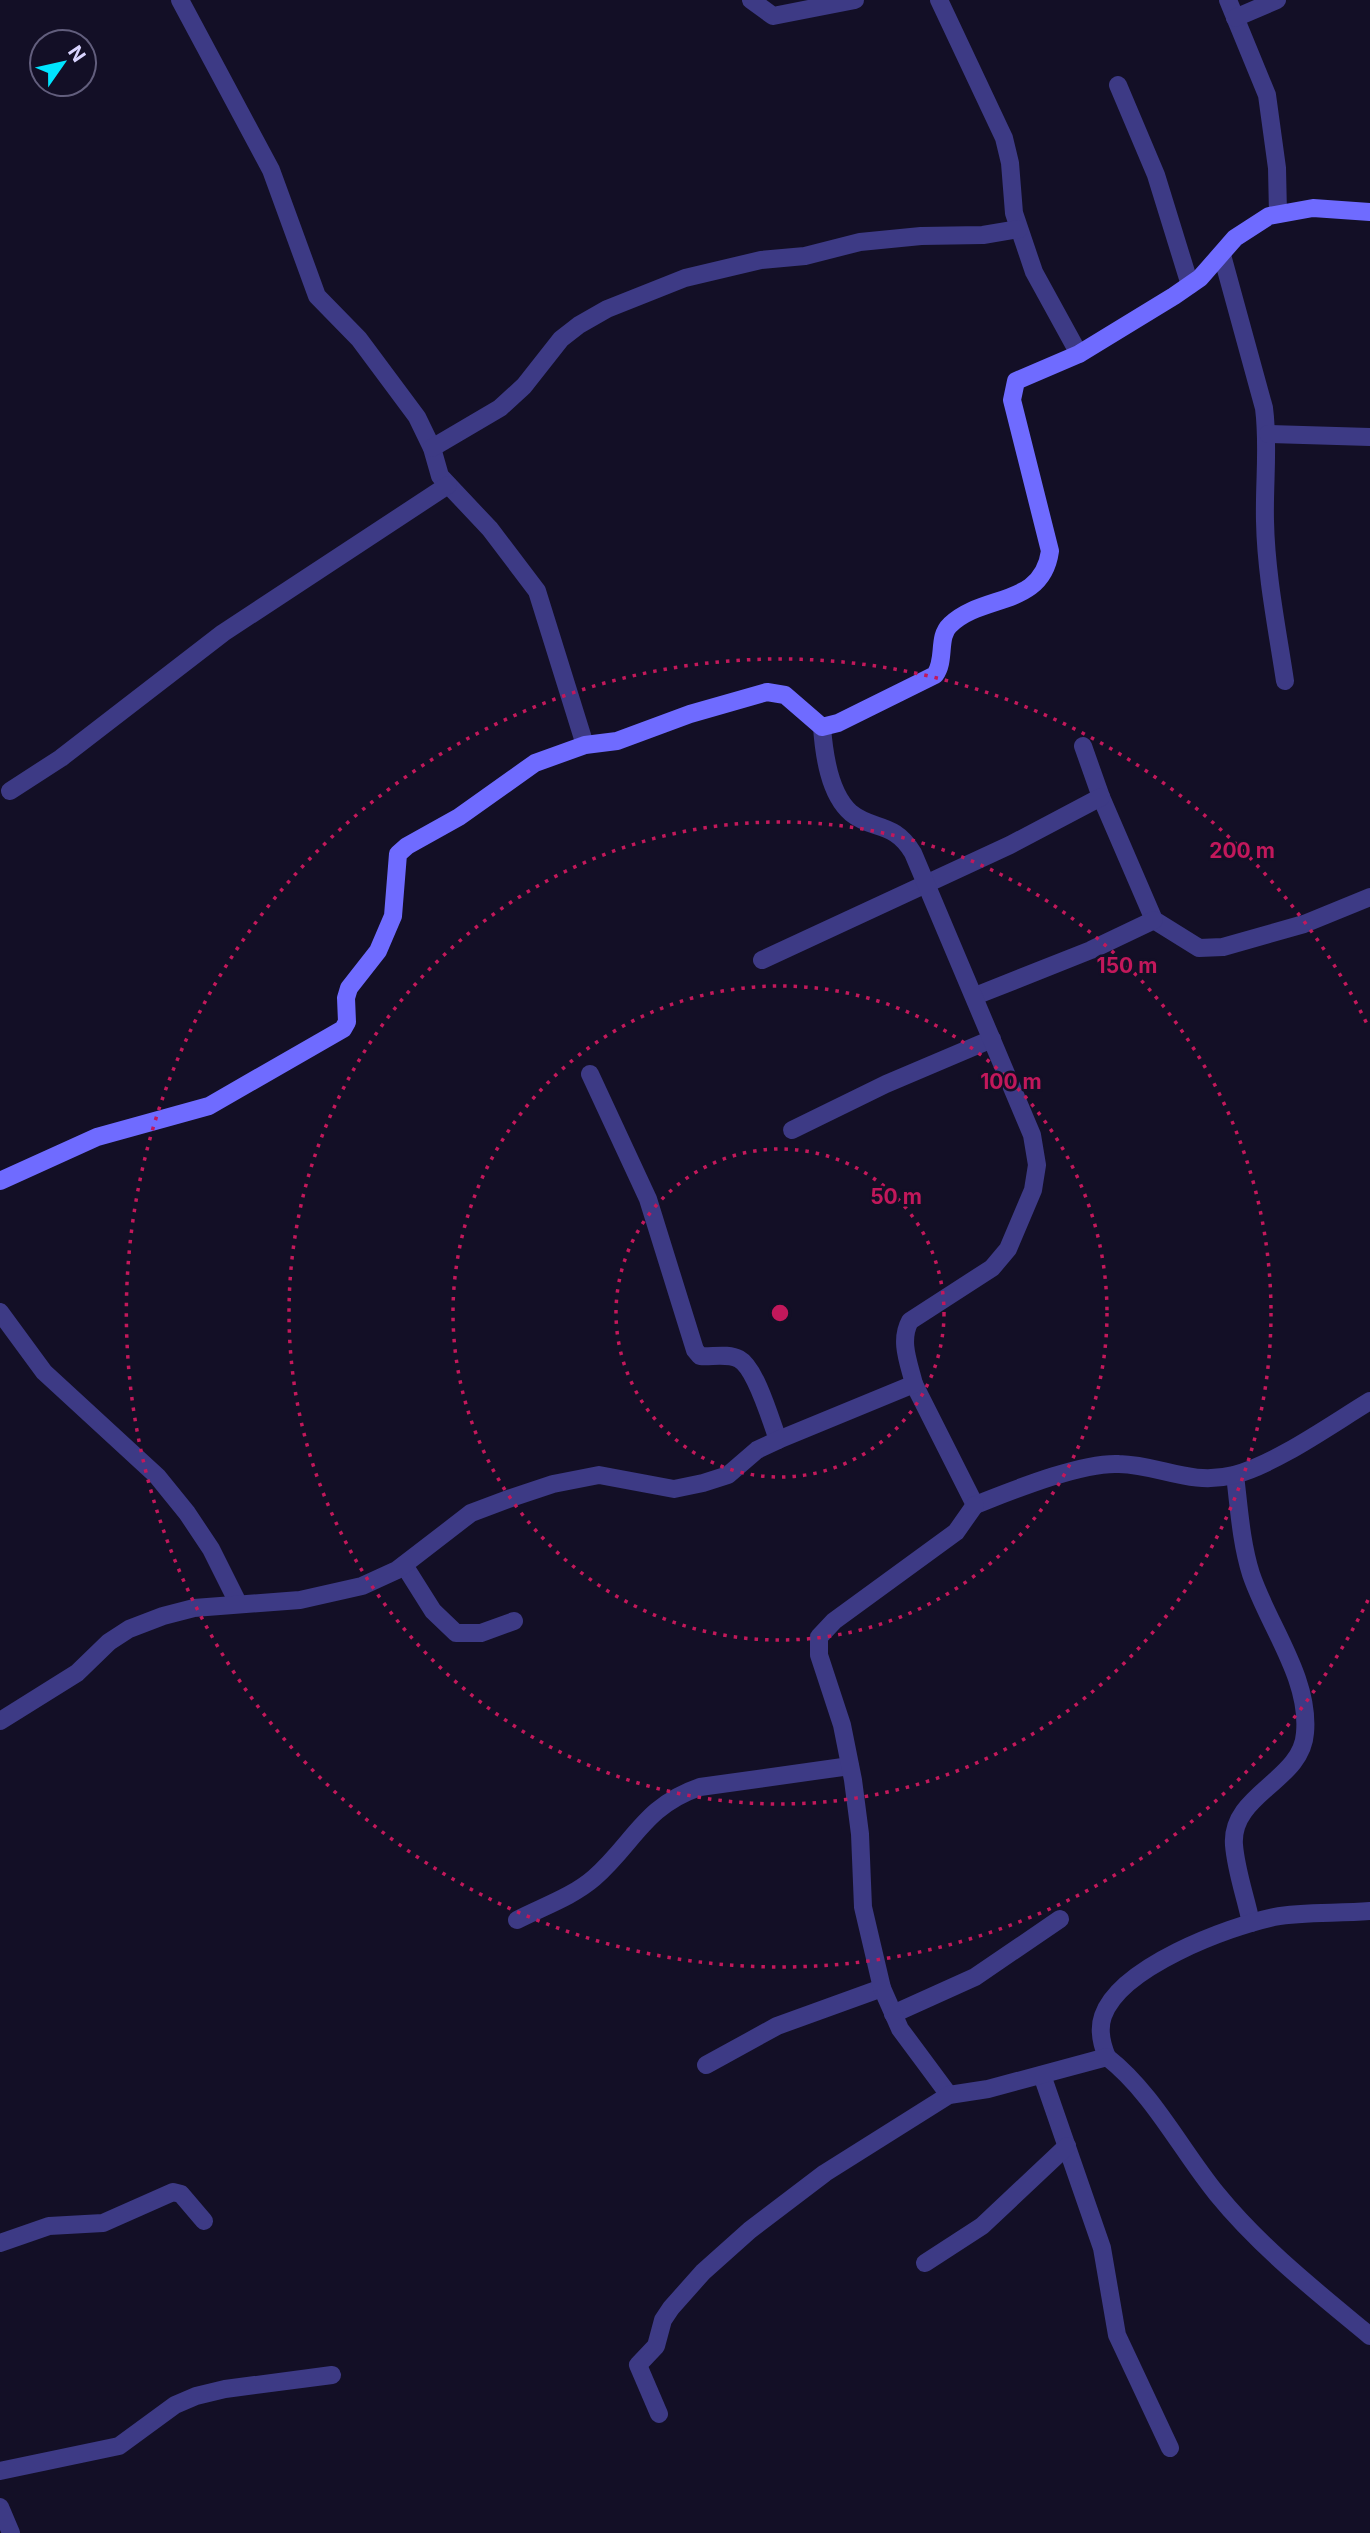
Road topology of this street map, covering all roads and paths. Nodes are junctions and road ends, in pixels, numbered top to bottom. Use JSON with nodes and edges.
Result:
{"nodes":[{"id":1,"x":180,"y":0,"type":"edge"},
{"id":2,"x":751,"y":0,"type":"edge"},
{"id":3,"x":855,"y":0,"type":"edge"},
{"id":4,"x":939,"y":0,"type":"edge"},
{"id":5,"x":1228,"y":0,"type":"edge"},
{"id":6,"x":1277,"y":0,"type":"edge"},
{"id":7,"x":1235,"y":18,"type":"junction"},
{"id":8,"x":1118,"y":85,"type":"dead end"},
{"id":9,"x":1370,"y":212,"type":"edge"},
{"id":10,"x":1279,"y":214,"type":"junction"},
{"id":11,"x":1019,"y":229,"type":"junction"},
{"id":12,"x":1222,"y":255,"type":"junction"},
{"id":13,"x":1190,"y":285,"type":"junction"},
{"id":14,"x":1079,"y":354,"type":"junction"},
{"id":15,"x":1268,"y":434,"type":"junction"},
{"id":16,"x":1370,"y":438,"type":"edge"},
{"id":17,"x":432,"y":448,"type":"junction"},
{"id":18,"x":448,"y":485,"type":"junction"},
{"id":19,"x":1285,"y":681,"type":"dead end"},
{"id":20,"x":822,"y":727,"type":"junction"},
{"id":21,"x":585,"y":745,"type":"junction"},
{"id":22,"x":1083,"y":746,"type":"dead end"},
{"id":23,"x":10,"y":791,"type":"dead end"},
{"id":24,"x":1101,"y":797,"type":"junction"},
{"id":25,"x":926,"y":882,"type":"junction"},
{"id":26,"x":1370,"y":897,"type":"edge"},
{"id":27,"x":1154,"y":920,"type":"junction"},
{"id":28,"x":762,"y":960,"type":"dead end"},
{"id":29,"x":975,"y":996,"type":"junction"},
{"id":30,"x":992,"y":1039,"type":"junction"},
{"id":31,"x":590,"y":1074,"type":"dead end"},
{"id":32,"x":792,"y":1130,"type":"dead end"},
{"id":33,"x":0,"y":1181,"type":"edge"},
{"id":34,"x":0,"y":1312,"type":"edge"},
{"id":35,"x":914,"y":1384,"type":"junction"},
{"id":36,"x":1370,"y":1401,"type":"edge"},
{"id":37,"x":778,"y":1440,"type":"junction"},
{"id":38,"x":1235,"y":1475,"type":"junction"},
{"id":39,"x":975,"y":1505,"type":"junction"},
{"id":40,"x":404,"y":1565,"type":"junction"},
{"id":41,"x":238,"y":1602,"type":"junction"},
{"id":42,"x":514,"y":1621,"type":"dead end"},
{"id":43,"x":0,"y":1721,"type":"edge"},
{"id":44,"x":849,"y":1766,"type":"junction"},
{"id":45,"x":1370,"y":1911,"type":"edge"},
{"id":46,"x":1060,"y":1919,"type":"dead end"},
{"id":47,"x":517,"y":1920,"type":"dead end"},
{"id":48,"x":1251,"y":1923,"type":"junction"},
{"id":49,"x":881,"y":1988,"type":"junction"},
{"id":50,"x":893,"y":2014,"type":"junction"},
{"id":51,"x":1107,"y":2057,"type":"junction"},
{"id":52,"x":706,"y":2065,"type":"dead end"},
{"id":53,"x":1042,"y":2075,"type":"junction"},
{"id":54,"x":949,"y":2095,"type":"junction"},
{"id":55,"x":1067,"y":2146,"type":"junction"},
{"id":56,"x":204,"y":2221,"type":"dead end"},
{"id":57,"x":0,"y":2243,"type":"edge"},
{"id":58,"x":925,"y":2263,"type":"dead end"},
{"id":59,"x":1370,"y":2336,"type":"edge"},
{"id":60,"x":332,"y":2375,"type":"dead end"},
{"id":61,"x":659,"y":2414,"type":"dead end"},
{"id":62,"x":1170,"y":2448,"type":"dead end"},
{"id":63,"x":0,"y":2471,"type":"edge"},
{"id":64,"x":0,"y":2507,"type":"edge"},
{"id":65,"x":12,"y":2533,"type":"edge"}],
"edges":[{"from":1,"to":17,"type":"street"},
{"from":2,"to":3,"type":"street"},
{"from":4,"to":11,"type":"street"},
{"from":5,"to":7,"type":"street"},
{"from":6,"to":7,"type":"street"},
{"from":7,"to":10,"type":"street"},
{"from":8,"to":13,"type":"street"},
{"from":9,"to":10,"type":"street"},
{"from":10,"to":12,"type":"street"},
{"from":11,"to":14,"type":"street"},
{"from":11,"to":17,"type":"street"},
{"from":12,"to":13,"type":"street"},
{"from":12,"to":15,"type":"street"},
{"from":13,"to":14,"type":"street"},
{"from":14,"to":20,"type":"street"},
{"from":15,"to":16,"type":"street"},
{"from":15,"to":19,"type":"street"},
{"from":17,"to":18,"type":"street"},
{"from":18,"to":21,"type":"street"},
{"from":18,"to":23,"type":"street"},
{"from":20,"to":21,"type":"street"},
{"from":20,"to":25,"type":"street"},
{"from":21,"to":33,"type":"street"},
{"from":22,"to":24,"type":"street"},
{"from":24,"to":25,"type":"street"},
{"from":24,"to":27,"type":"street"},
{"from":25,"to":28,"type":"street"},
{"from":25,"to":29,"type":"street"},
{"from":26,"to":27,"type":"street"},
{"from":27,"to":29,"type":"street"},
{"from":29,"to":30,"type":"street"},
{"from":30,"to":32,"type":"street"},
{"from":30,"to":35,"type":"street"},
{"from":31,"to":37,"type":"street"},
{"from":34,"to":41,"type":"street"},
{"from":35,"to":37,"type":"street"},
{"from":35,"to":39,"type":"street"},
{"from":36,"to":38,"type":"street"},
{"from":37,"to":40,"type":"street"},
{"from":38,"to":39,"type":"street"},
{"from":38,"to":48,"type":"street"},
{"from":39,"to":44,"type":"street"},
{"from":40,"to":41,"type":"street"},
{"from":40,"to":42,"type":"street"},
{"from":41,"to":43,"type":"street"},
{"from":44,"to":47,"type":"street"},
{"from":44,"to":49,"type":"street"},
{"from":45,"to":48,"type":"street"},
{"from":46,"to":50,"type":"street"},
{"from":48,"to":51,"type":"street"},
{"from":49,"to":50,"type":"street"},
{"from":49,"to":52,"type":"street"},
{"from":50,"to":54,"type":"street"},
{"from":51,"to":53,"type":"street"},
{"from":51,"to":59,"type":"street"},
{"from":53,"to":54,"type":"street"},
{"from":53,"to":55,"type":"street"},
{"from":54,"to":61,"type":"street"},
{"from":55,"to":58,"type":"street"},
{"from":55,"to":62,"type":"street"},
{"from":56,"to":57,"type":"street"},
{"from":60,"to":63,"type":"street"},
{"from":64,"to":65,"type":"street"}]}
